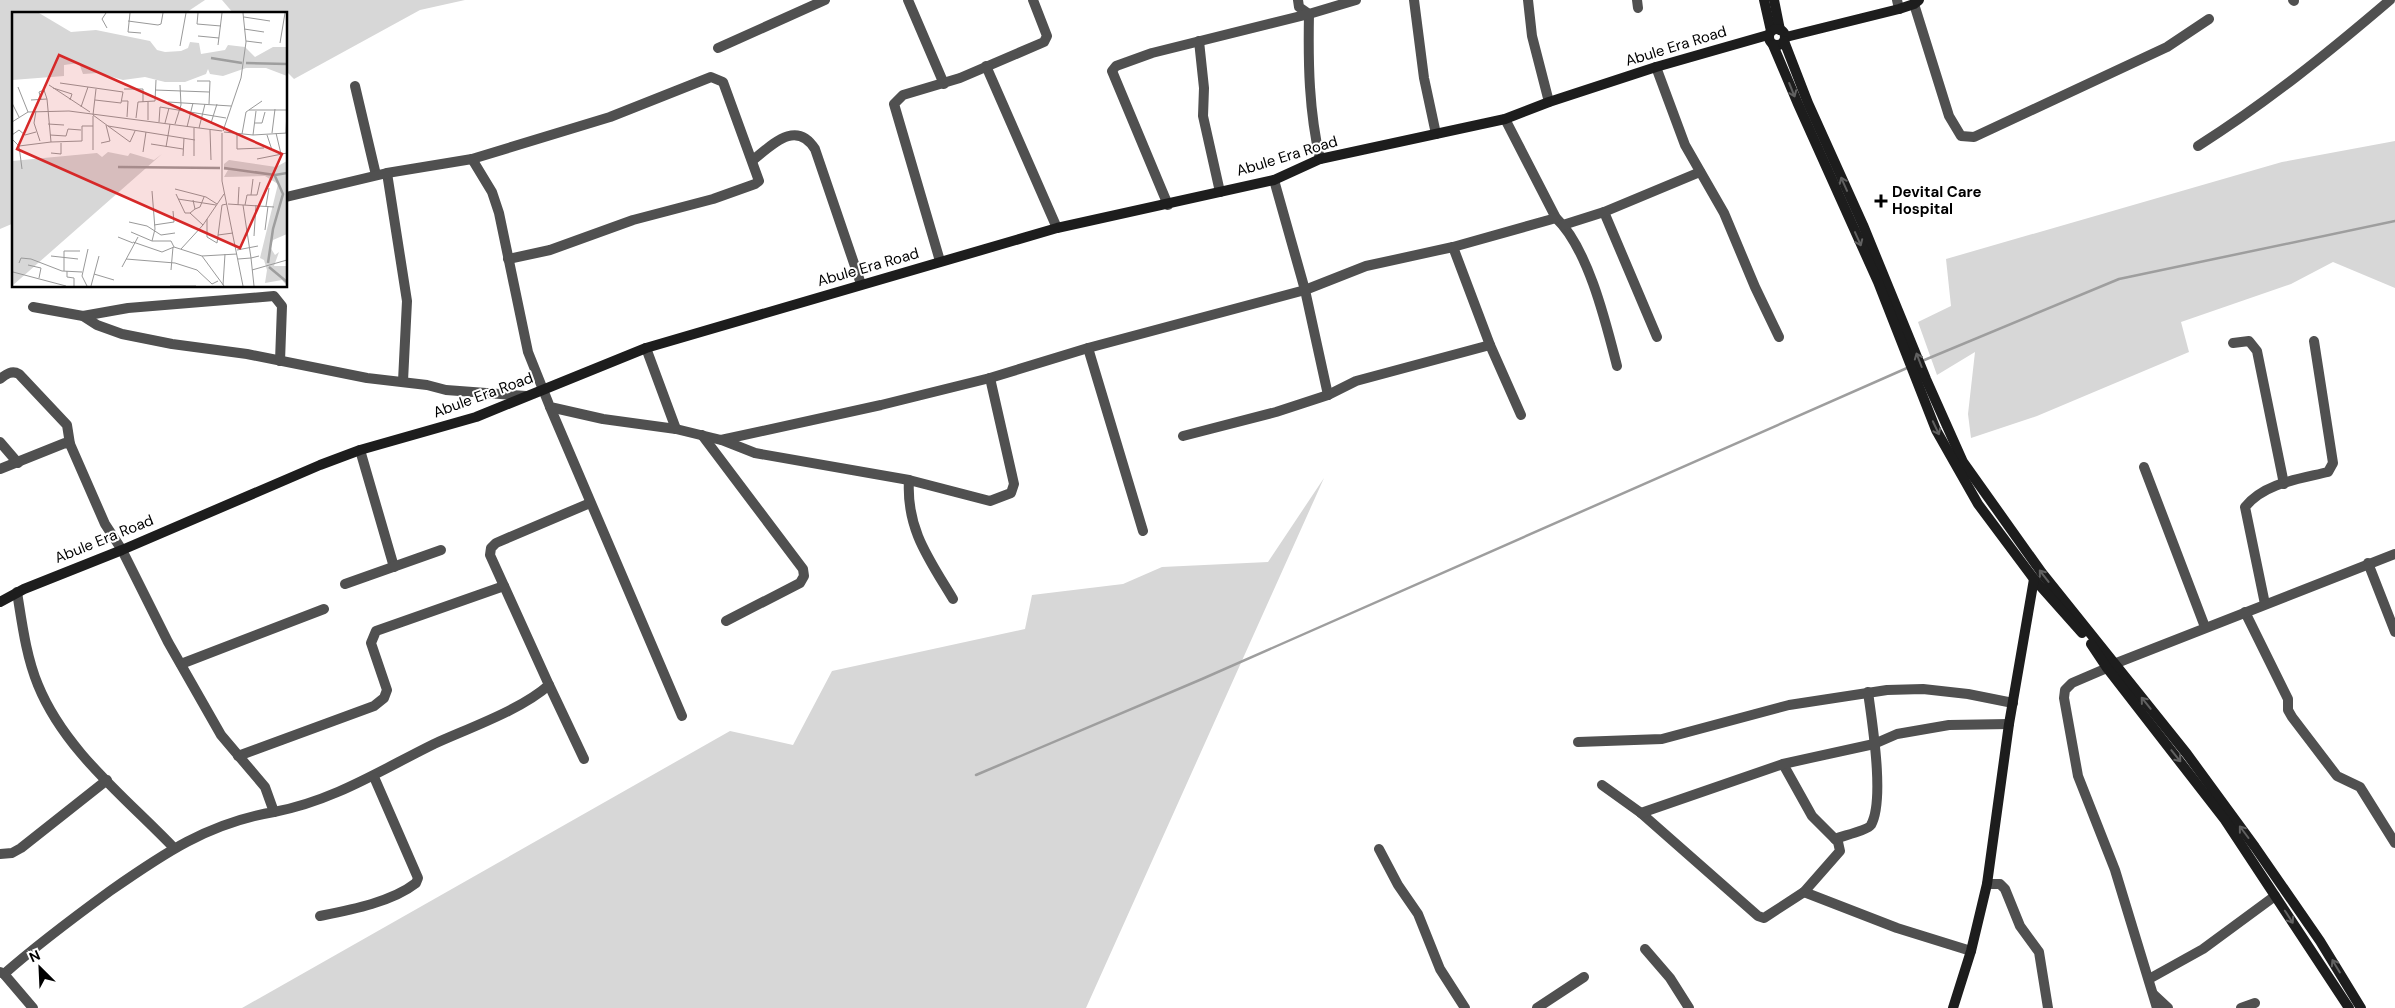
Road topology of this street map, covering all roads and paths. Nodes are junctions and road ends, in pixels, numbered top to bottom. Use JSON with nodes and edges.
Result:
{"nodes":[{"id":1,"x":825,"y":0,"type":"edge"},
{"id":2,"x":908,"y":0,"type":"edge"},
{"id":3,"x":1033,"y":0,"type":"edge"},
{"id":4,"x":1298,"y":0,"type":"edge"},
{"id":5,"x":1356,"y":0,"type":"edge"},
{"id":6,"x":1414,"y":0,"type":"edge"},
{"id":7,"x":1528,"y":0,"type":"edge"},
{"id":8,"x":1764,"y":0,"type":"edge"},
{"id":9,"x":1774,"y":0,"type":"edge"},
{"id":10,"x":2390,"y":0,"type":"edge"},
{"id":11,"x":1917,"y":2,"type":"edge"},
{"id":12,"x":1898,"y":4,"type":"edge"},
{"id":13,"x":1309,"y":14,"type":"junction"},
{"id":14,"x":2209,"y":19,"type":"dead end"},
{"id":15,"x":1778,"y":35,"type":"junction"},
{"id":16,"x":1199,"y":42,"type":"junction"},
{"id":17,"x":718,"y":48,"type":"dead end"},
{"id":18,"x":986,"y":66,"type":"junction"},
{"id":19,"x":1656,"y":67,"type":"junction"},
{"id":20,"x":944,"y":84,"type":"junction"},
{"id":21,"x":355,"y":86,"type":"dead end"},
{"id":22,"x":1549,"y":102,"type":"junction"},
{"id":23,"x":1505,"y":119,"type":"junction"},
{"id":24,"x":1436,"y":134,"type":"junction"},
{"id":25,"x":2198,"y":146,"type":"dead end"},
{"id":26,"x":472,"y":159,"type":"junction"},
{"id":27,"x":1320,"y":159,"type":"junction"},
{"id":28,"x":753,"y":160,"type":"junction"},
{"id":29,"x":1700,"y":172,"type":"junction"},
{"id":30,"x":387,"y":173,"type":"junction"},
{"id":31,"x":376,"y":176,"type":"junction"},
{"id":32,"x":1274,"y":180,"type":"junction"},
{"id":33,"x":1220,"y":192,"type":"junction"},
{"id":34,"x":288,"y":197,"type":"edge"},
{"id":35,"x":1168,"y":205,"type":"junction"},
{"id":36,"x":1604,"y":212,"type":"junction"},
{"id":37,"x":1560,"y":222,"type":"junction"},
{"id":38,"x":1057,"y":228,"type":"junction"},
{"id":39,"x":1453,"y":247,"type":"junction"},
{"id":40,"x":508,"y":259,"type":"junction"},
{"id":41,"x":940,"y":262,"type":"junction"},
{"id":42,"x":861,"y":284,"type":"junction"},
{"id":43,"x":1305,"y":290,"type":"junction"},
{"id":44,"x":33,"y":308,"type":"dead end"},
{"id":45,"x":83,"y":316,"type":"junction"},
{"id":46,"x":1657,"y":337,"type":"dead end"},
{"id":47,"x":1780,"y":337,"type":"dead end"},
{"id":48,"x":2314,"y":341,"type":"dead end"},
{"id":49,"x":2233,"y":343,"type":"dead end"},
{"id":50,"x":1907,"y":344,"type":"junction"},
{"id":51,"x":1490,"y":346,"type":"junction"},
{"id":52,"x":646,"y":348,"type":"junction"},
{"id":53,"x":1088,"y":348,"type":"junction"},
{"id":54,"x":280,"y":361,"type":"junction"},
{"id":55,"x":1617,"y":366,"type":"dead end"},
{"id":56,"x":990,"y":378,"type":"junction"},
{"id":57,"x":0,"y":379,"type":"edge"},
{"id":58,"x":1921,"y":381,"type":"junction"},
{"id":59,"x":404,"y":382,"type":"junction"},
{"id":60,"x":543,"y":389,"type":"junction"},
{"id":61,"x":1328,"y":395,"type":"junction"},
{"id":62,"x":526,"y":396,"type":"junction"},
{"id":63,"x":550,"y":407,"type":"junction"},
{"id":64,"x":1521,"y":415,"type":"dead end"},
{"id":65,"x":676,"y":429,"type":"junction"},
{"id":66,"x":702,"y":435,"type":"junction"},
{"id":67,"x":1182,"y":436,"type":"dead end"},
{"id":68,"x":721,"y":440,"type":"junction"},
{"id":69,"x":0,"y":442,"type":"edge"},
{"id":70,"x":70,"y":444,"type":"junction"},
{"id":71,"x":360,"y":450,"type":"junction"},
{"id":72,"x":18,"y":462,"type":"junction"},
{"id":73,"x":2144,"y":467,"type":"dead end"},
{"id":74,"x":0,"y":470,"type":"edge"},
{"id":75,"x":909,"y":480,"type":"junction"},
{"id":76,"x":2284,"y":484,"type":"junction"},
{"id":77,"x":590,"y":504,"type":"junction"},
{"id":78,"x":1143,"y":531,"type":"dead end"},
{"id":79,"x":122,"y":550,"type":"junction"},
{"id":80,"x":441,"y":550,"type":"dead end"},
{"id":81,"x":2395,"y":554,"type":"edge"},
{"id":82,"x":2368,"y":563,"type":"junction"},
{"id":83,"x":394,"y":567,"type":"junction"},
{"id":84,"x":2034,"y":579,"type":"junction"},
{"id":85,"x":345,"y":584,"type":"dead end"},
{"id":86,"x":504,"y":586,"type":"junction"},
{"id":87,"x":17,"y":592,"type":"junction"},
{"id":88,"x":953,"y":599,"type":"dead end"},
{"id":89,"x":0,"y":602,"type":"edge"},
{"id":90,"x":2265,"y":604,"type":"junction"},
{"id":91,"x":324,"y":609,"type":"dead end"},
{"id":92,"x":2245,"y":612,"type":"junction"},
{"id":93,"x":726,"y":621,"type":"dead end"},
{"id":94,"x":2205,"y":627,"type":"junction"},
{"id":95,"x":2395,"y":632,"type":"edge"},
{"id":96,"x":181,"y":664,"type":"junction"},
{"id":97,"x":2110,"y":666,"type":"junction"},
{"id":98,"x":549,"y":685,"type":"junction"},
{"id":99,"x":1868,"y":692,"type":"junction"},
{"id":100,"x":2013,"y":703,"type":"junction"},
{"id":101,"x":682,"y":716,"type":"dead end"},
{"id":102,"x":2009,"y":724,"type":"junction"},
{"id":103,"x":1578,"y":742,"type":"dead end"},
{"id":104,"x":1874,"y":744,"type":"junction"},
{"id":105,"x":238,"y":756,"type":"junction"},
{"id":106,"x":584,"y":759,"type":"dead end"},
{"id":107,"x":1783,"y":764,"type":"junction"},
{"id":108,"x":374,"y":776,"type":"junction"},
{"id":109,"x":107,"y":780,"type":"junction"},
{"id":110,"x":1602,"y":785,"type":"dead end"},
{"id":111,"x":274,"y":812,"type":"junction"},
{"id":112,"x":1641,"y":813,"type":"junction"},
{"id":113,"x":1835,"y":838,"type":"junction"},
{"id":114,"x":2395,"y":844,"type":"edge"},
{"id":115,"x":173,"y":848,"type":"junction"},
{"id":116,"x":1379,"y":849,"type":"dead end"},
{"id":117,"x":0,"y":854,"type":"edge"},
{"id":118,"x":1987,"y":884,"type":"junction"},
{"id":119,"x":1804,"y":892,"type":"junction"},
{"id":120,"x":2275,"y":896,"type":"junction"},
{"id":121,"x":320,"y":916,"type":"dead end"},
{"id":122,"x":1644,"y":949,"type":"dead end"},
{"id":123,"x":1971,"y":951,"type":"junction"},
{"id":124,"x":2,"y":973,"type":"edge"},
{"id":125,"x":1584,"y":977,"type":"dead end"},
{"id":126,"x":2149,"y":979,"type":"junction"},
{"id":127,"x":2154,"y":995,"type":"junction"},
{"id":128,"x":2255,"y":1003,"type":"dead end"},
{"id":129,"x":33,"y":1008,"type":"edge"},
{"id":130,"x":1465,"y":1008,"type":"edge"},
{"id":131,"x":1538,"y":1008,"type":"edge"},
{"id":132,"x":1689,"y":1008,"type":"edge"},
{"id":133,"x":1953,"y":1008,"type":"edge"},
{"id":134,"x":2048,"y":1008,"type":"edge"},
{"id":135,"x":2157,"y":1008,"type":"edge"},
{"id":136,"x":2168,"y":1008,"type":"edge"},
{"id":137,"x":2241,"y":1008,"type":"edge"},
{"id":138,"x":2349,"y":1008,"type":"edge"},
{"id":139,"x":2361,"y":1008,"type":"edge"}],
"edges":[{"from":1,"to":17,"type":"street"},
{"from":2,"to":20,"type":"street"},
{"from":3,"to":18,"type":"street"},
{"from":4,"to":13,"type":"street"},
{"from":5,"to":13,"type":"street"},
{"from":6,"to":24,"type":"street"},
{"from":7,"to":22,"type":"street"},
{"from":8,"to":15,"type":"street"},
{"from":9,"to":15,"type":"street"},
{"from":10,"to":25,"type":"street"},
{"from":11,"to":12,"type":"street","name":"Abule Era Road"},
{"from":11,"to":14,"type":"street"},
{"from":12,"to":15,"type":"street","name":"Abule Era Road"},
{"from":13,"to":16,"type":"street"},
{"from":13,"to":27,"type":"street"},
{"from":15,"to":19,"type":"street","name":"Abule Era Road"},
{"from":50,"to":15,"type":"street","one_way":true},
{"from":15,"to":50,"type":"street","one_way":true},
{"from":16,"to":33,"type":"street"},
{"from":16,"to":35,"type":"street"},
{"from":18,"to":20,"type":"street"},
{"from":18,"to":38,"type":"street"},
{"from":19,"to":22,"type":"street","name":"Abule Era Road"},
{"from":19,"to":29,"type":"street"},
{"from":20,"to":41,"type":"street"},
{"from":21,"to":31,"type":"street"},
{"from":22,"to":23,"type":"street","name":"Abule Era Road"},
{"from":23,"to":24,"type":"street","name":"Abule Era Road"},
{"from":23,"to":37,"type":"street"},
{"from":24,"to":27,"type":"street","name":"Abule Era Road"},
{"from":26,"to":28,"type":"street"},
{"from":26,"to":30,"type":"street"},
{"from":26,"to":40,"type":"street"},
{"from":27,"to":32,"type":"street","name":"Abule Era Road"},
{"from":28,"to":40,"type":"street"},
{"from":28,"to":42,"type":"street"},
{"from":29,"to":36,"type":"street"},
{"from":29,"to":47,"type":"street"},
{"from":30,"to":31,"type":"street"},
{"from":30,"to":59,"type":"street"},
{"from":31,"to":34,"type":"street"},
{"from":32,"to":33,"type":"street","name":"Abule Era Road"},
{"from":32,"to":43,"type":"street"},
{"from":33,"to":35,"type":"street","name":"Abule Era Road"},
{"from":35,"to":38,"type":"street","name":"Abule Era Road"},
{"from":36,"to":37,"type":"street"},
{"from":36,"to":46,"type":"street"},
{"from":37,"to":39,"type":"street"},
{"from":37,"to":55,"type":"street"},
{"from":38,"to":41,"type":"street","name":"Abule Era Road"},
{"from":39,"to":43,"type":"street"},
{"from":39,"to":51,"type":"street"},
{"from":40,"to":60,"type":"street"},
{"from":41,"to":42,"type":"street","name":"Abule Era Road"},
{"from":42,"to":52,"type":"street","name":"Abule Era Road"},
{"from":43,"to":53,"type":"street"},
{"from":43,"to":61,"type":"street"},
{"from":44,"to":45,"type":"street"},
{"from":45,"to":54,"type":"street"},
{"from":45,"to":54,"type":"street"},
{"from":48,"to":76,"type":"street"},
{"from":49,"to":76,"type":"street"},
{"from":50,"to":58,"type":"street"},
{"from":51,"to":61,"type":"street"},
{"from":51,"to":64,"type":"street"},
{"from":52,"to":60,"type":"street","name":"Abule Era Road"},
{"from":52,"to":65,"type":"street"},
{"from":53,"to":56,"type":"street"},
{"from":53,"to":78,"type":"street"},
{"from":54,"to":59,"type":"street"},
{"from":56,"to":68,"type":"street"},
{"from":56,"to":75,"type":"street"},
{"from":57,"to":70,"type":"street"},
{"from":58,"to":84,"type":"street","one_way":true},
{"from":97,"to":58,"type":"street","one_way":true},
{"from":59,"to":62,"type":"street"},
{"from":60,"to":62,"type":"street","name":"Abule Era Road"},
{"from":60,"to":63,"type":"street"},
{"from":61,"to":67,"type":"street"},
{"from":62,"to":71,"type":"street","name":"Abule Era Road"},
{"from":63,"to":65,"type":"street"},
{"from":63,"to":77,"type":"street"},
{"from":65,"to":66,"type":"street"},
{"from":66,"to":68,"type":"street"},
{"from":66,"to":93,"type":"street"},
{"from":68,"to":75,"type":"street"},
{"from":69,"to":72,"type":"street"},
{"from":70,"to":72,"type":"street"},
{"from":70,"to":79,"type":"street"},
{"from":71,"to":79,"type":"street","name":"Abule Era Road"},
{"from":71,"to":83,"type":"street"},
{"from":72,"to":74,"type":"street"},
{"from":73,"to":94,"type":"street"},
{"from":75,"to":88,"type":"street"},
{"from":76,"to":90,"type":"street"},
{"from":77,"to":86,"type":"street"},
{"from":77,"to":101,"type":"street"},
{"from":79,"to":87,"type":"street","name":"Abule Era Road"},
{"from":79,"to":96,"type":"street"},
{"from":80,"to":83,"type":"street"},
{"from":81,"to":82,"type":"street"},
{"from":82,"to":90,"type":"street"},
{"from":82,"to":95,"type":"street"},
{"from":83,"to":85,"type":"street"},
{"from":84,"to":97,"type":"street"},
{"from":84,"to":100,"type":"street"},
{"from":86,"to":98,"type":"street"},
{"from":86,"to":105,"type":"street"},
{"from":87,"to":89,"type":"street","name":"Abule Era Road"},
{"from":87,"to":109,"type":"street"},
{"from":90,"to":92,"type":"street"},
{"from":91,"to":96,"type":"street"},
{"from":92,"to":94,"type":"street"},
{"from":92,"to":114,"type":"street"},
{"from":94,"to":97,"type":"street"},
{"from":96,"to":105,"type":"street"},
{"from":97,"to":120,"type":"street","one_way":true},
{"from":97,"to":126,"type":"street"},
{"from":139,"to":97,"type":"street","one_way":true},
{"from":98,"to":106,"type":"street"},
{"from":98,"to":108,"type":"street"},
{"from":99,"to":100,"type":"street"},
{"from":99,"to":103,"type":"street"},
{"from":99,"to":104,"type":"street"},
{"from":100,"to":102,"type":"street"},
{"from":102,"to":104,"type":"street"},
{"from":102,"to":118,"type":"street"},
{"from":104,"to":107,"type":"street"},
{"from":104,"to":113,"type":"street"},
{"from":105,"to":111,"type":"street"},
{"from":107,"to":112,"type":"street"},
{"from":107,"to":113,"type":"street"},
{"from":108,"to":111,"type":"street"},
{"from":108,"to":121,"type":"street"},
{"from":109,"to":115,"type":"street"},
{"from":109,"to":117,"type":"street"},
{"from":110,"to":112,"type":"street"},
{"from":111,"to":115,"type":"street"},
{"from":112,"to":119,"type":"street"},
{"from":113,"to":119,"type":"street"},
{"from":115,"to":124,"type":"street"},
{"from":116,"to":130,"type":"street"},
{"from":118,"to":123,"type":"street"},
{"from":118,"to":134,"type":"street"},
{"from":119,"to":123,"type":"street"},
{"from":120,"to":126,"type":"street"},
{"from":120,"to":138,"type":"street","one_way":true},
{"from":122,"to":132,"type":"street"},
{"from":123,"to":133,"type":"street"},
{"from":124,"to":129,"type":"street"},
{"from":125,"to":131,"type":"street"},
{"from":126,"to":127,"type":"street"},
{"from":127,"to":135,"type":"street"},
{"from":127,"to":136,"type":"street"},
{"from":128,"to":137,"type":"street"}]}
